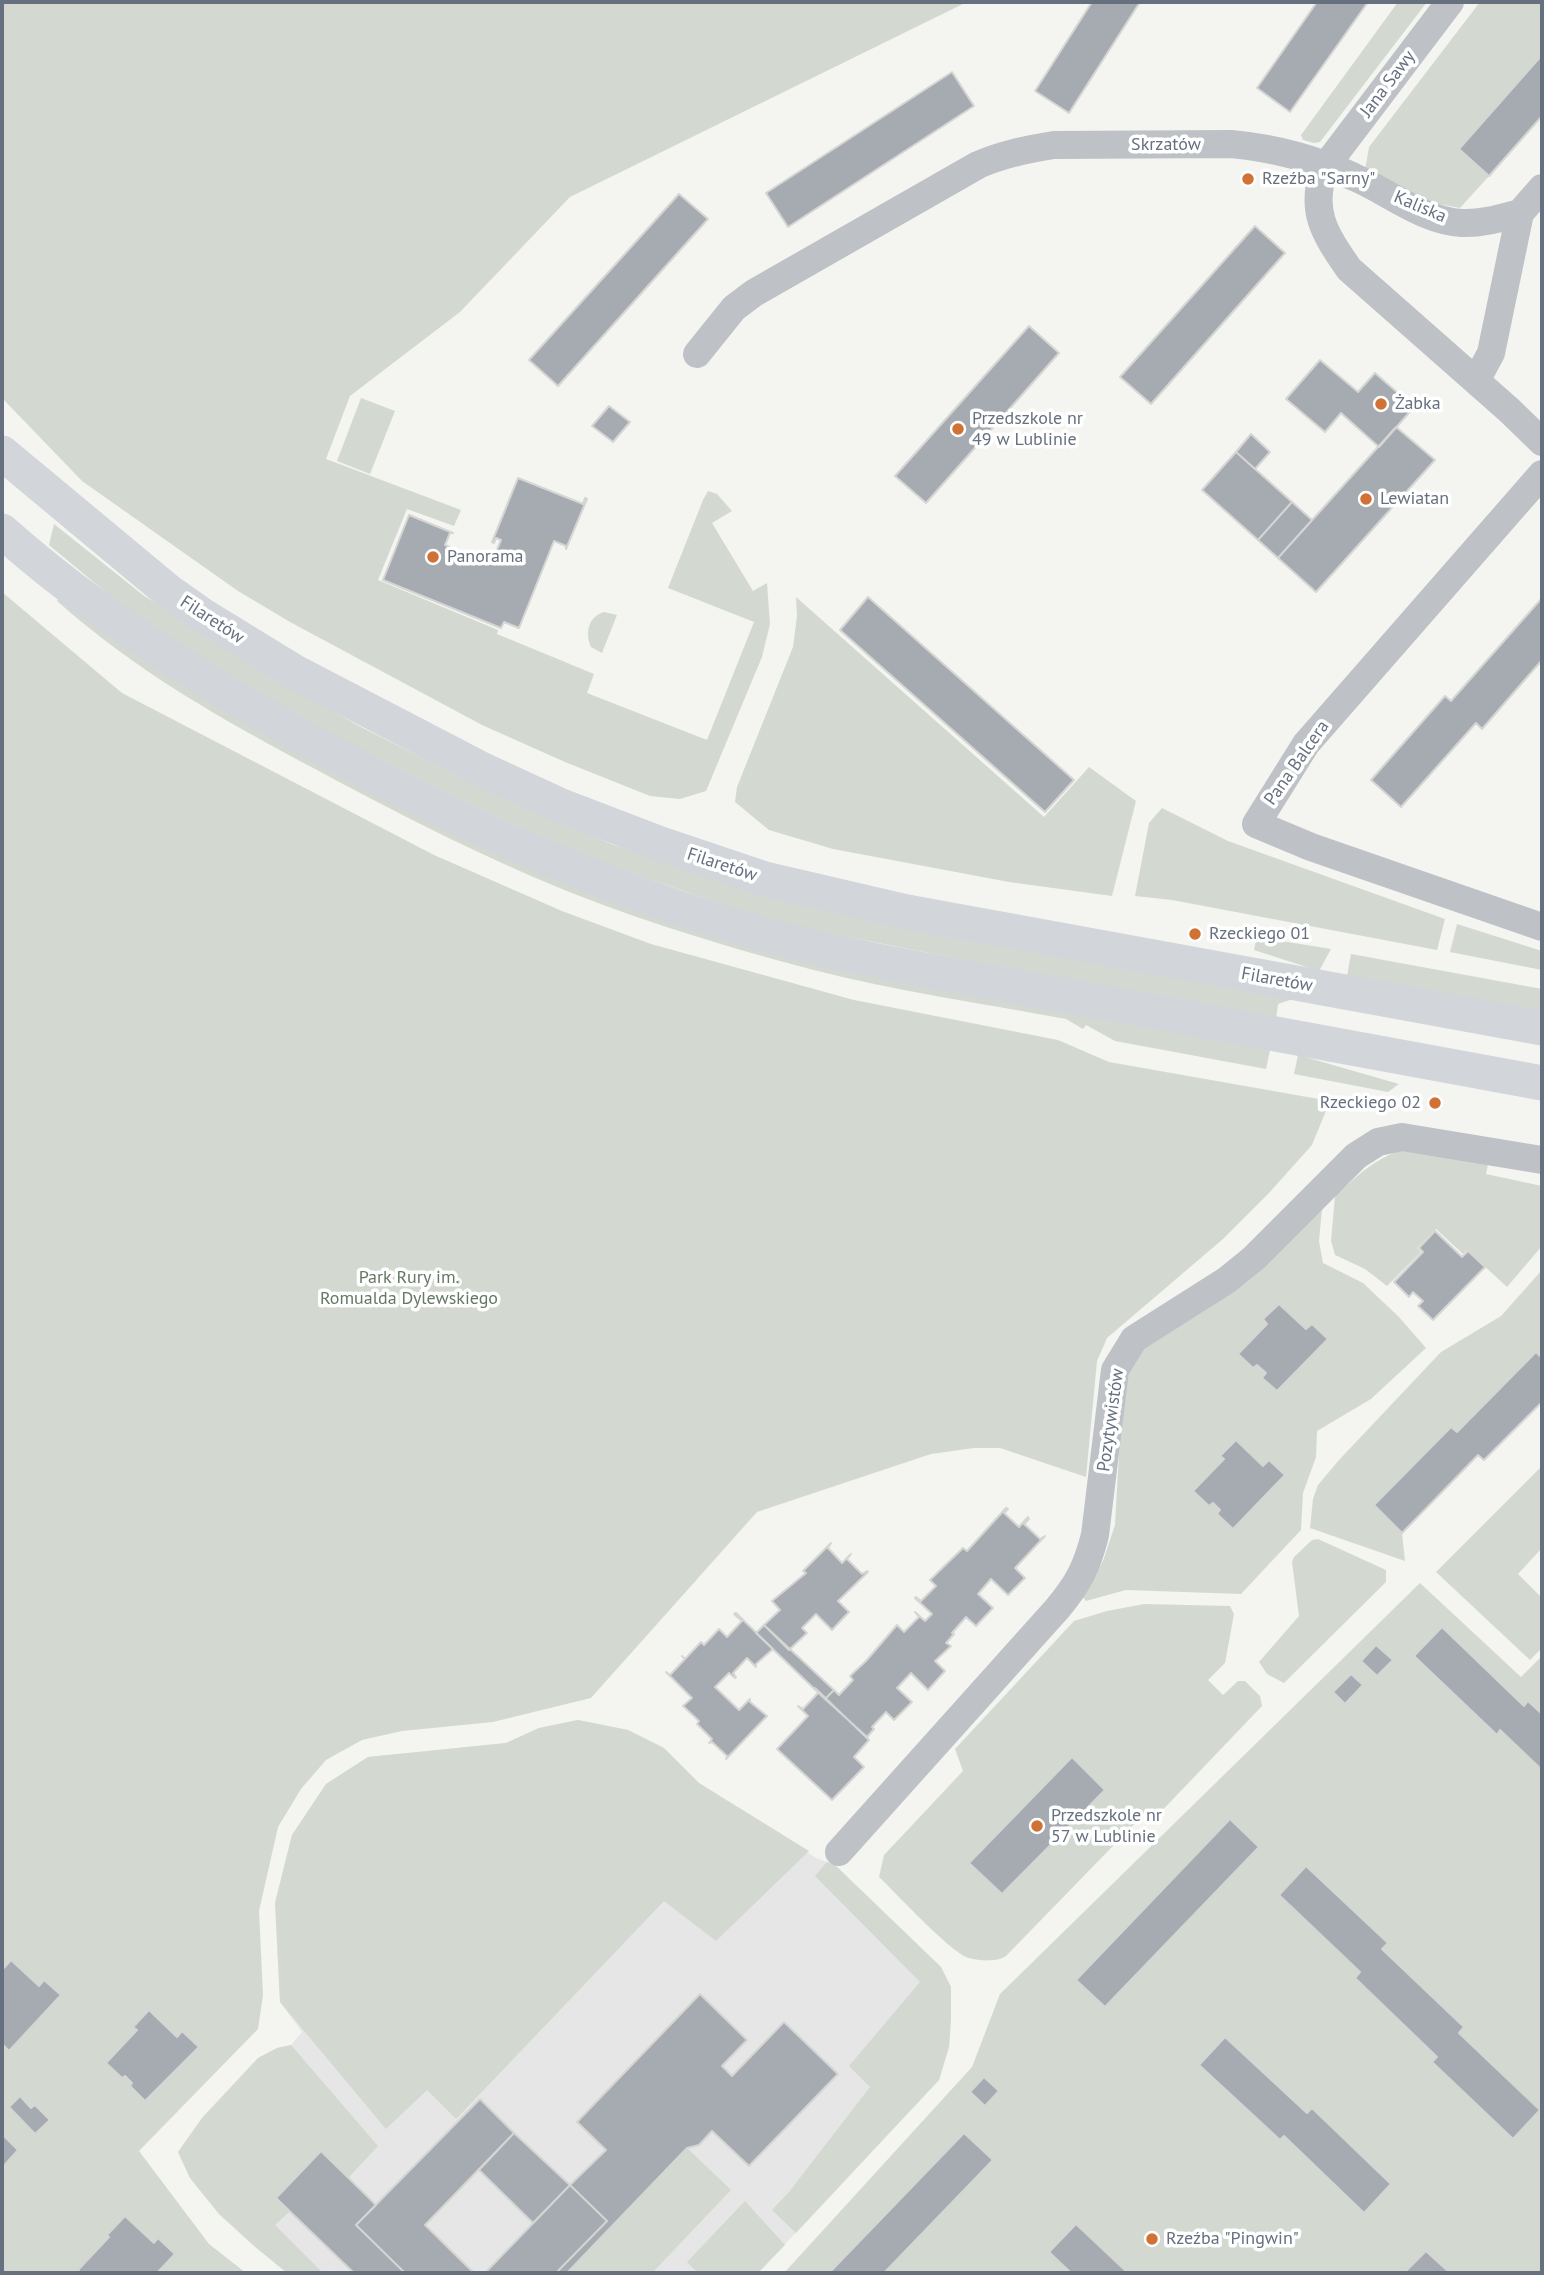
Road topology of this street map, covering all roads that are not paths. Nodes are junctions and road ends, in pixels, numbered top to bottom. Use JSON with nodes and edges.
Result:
{"nodes":[{"id":1,"x":1450,"y":2,"type":"edge"},
{"id":2,"x":1325,"y":167,"type":"junction"},
{"id":3,"x":1542,"y":188,"type":"edge"},
{"id":4,"x":1520,"y":213,"type":"junction"},
{"id":5,"x":697,"y":354,"type":"dead end"},
{"id":6,"x":1476,"y":381,"type":"junction"},
{"id":7,"x":1542,"y":442,"type":"edge"},
{"id":8,"x":2,"y":453,"type":"edge"},
{"id":9,"x":1542,"y":474,"type":"edge"},
{"id":10,"x":2,"y":531,"type":"edge"},
{"id":11,"x":1542,"y":927,"type":"edge"},
{"id":12,"x":1412,"y":1004,"type":"junction"},
{"id":13,"x":1542,"y":1028,"type":"edge"},
{"id":14,"x":1387,"y":1055,"type":"junction"},
{"id":15,"x":1542,"y":1083,"type":"edge"},
{"id":16,"x":1542,"y":1160,"type":"edge"},
{"id":17,"x":839,"y":1852,"type":"dead end"}],
"edges":[{"from":1,"to":2,"type":"street","name":"Jana Sawy"},
{"from":2,"to":4,"type":"street","name":"Kaliska"},
{"from":2,"to":5,"type":"street","name":"Skrzatów"},
{"from":2,"to":6,"type":"street"},
{"from":3,"to":4,"type":"street"},
{"from":4,"to":6,"type":"street"},
{"from":6,"to":7,"type":"street"},
{"from":8,"to":12,"type":"main road","name":"Filaretów"},
{"from":9,"to":11,"type":"street","name":"Pana Balcera"},
{"from":10,"to":14,"type":"main road"},
{"from":12,"to":13,"type":"main road","name":"Filaretów"},
{"from":12,"to":14,"type":"main road"},
{"from":14,"to":15,"type":"main road"},
{"from":16,"to":17,"type":"street","name":"Pozytywistów"}]}
